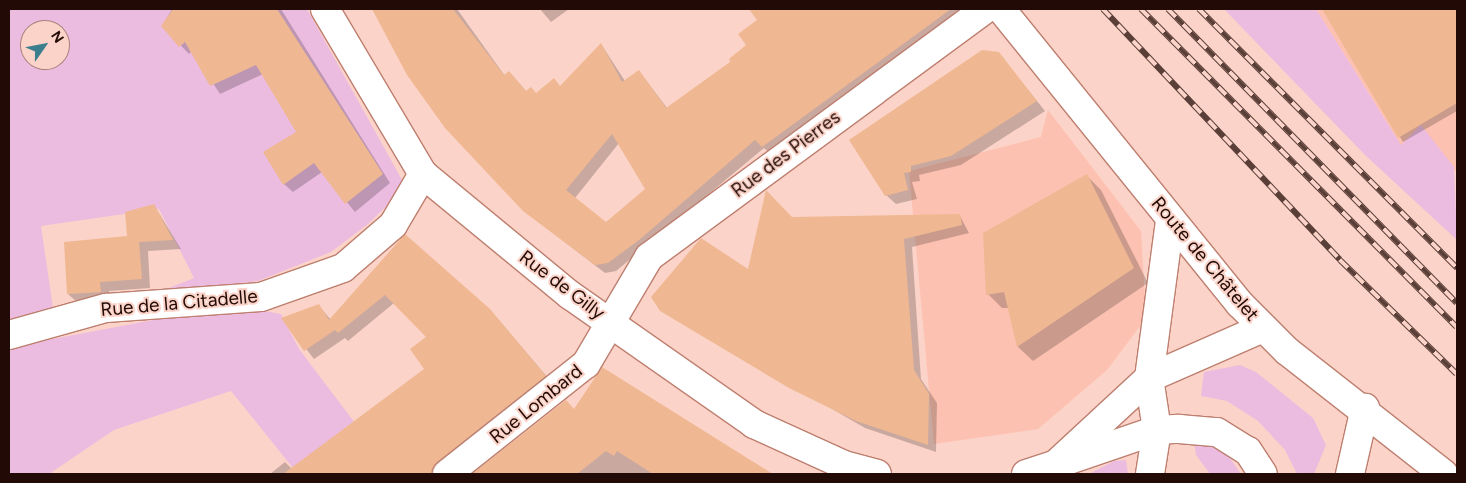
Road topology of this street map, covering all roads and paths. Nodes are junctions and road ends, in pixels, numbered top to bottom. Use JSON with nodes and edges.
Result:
{"nodes":[{"id":1,"x":325,"y":9,"type":"edge"},
{"id":2,"x":985,"y":9,"type":"edge"},
{"id":3,"x":1001,"y":9,"type":"edge"},
{"id":4,"x":422,"y":174,"type":"junction"},
{"id":5,"x":1170,"y":221,"type":"junction"},
{"id":6,"x":609,"y":321,"type":"junction"},
{"id":7,"x":1263,"y":328,"type":"junction"},
{"id":8,"x":9,"y":335,"type":"edge"},
{"id":9,"x":1149,"y":378,"type":"junction"},
{"id":10,"x":1365,"y":408,"type":"junction"},
{"id":11,"x":1157,"y":430,"type":"junction"},
{"id":12,"x":1056,"y":464,"type":"junction"},
{"id":13,"x":848,"y":470,"type":"edge"},
{"id":14,"x":447,"y":474,"type":"edge"},
{"id":15,"x":877,"y":474,"type":"edge"},
{"id":16,"x":1026,"y":474,"type":"edge"},
{"id":17,"x":1150,"y":474,"type":"edge"},
{"id":18,"x":1263,"y":474,"type":"edge"},
{"id":19,"x":1350,"y":474,"type":"edge"},
{"id":20,"x":1444,"y":474,"type":"edge"}],
"edges":[{"from":1,"to":4,"type":"main road","name":"Rue de Gilly"},
{"from":2,"to":6,"type":"main road","name":"Rue des Pierres"},
{"from":3,"to":5,"type":"main road","name":"Route de Châtelet"},
{"from":4,"to":6,"type":"main road","name":"Rue de Gilly"},
{"from":4,"to":8,"type":"main road","name":"Rue de la Citadelle"},
{"from":5,"to":7,"type":"main road","name":"Route de Châtelet"},
{"from":5,"to":9,"type":"main road"},
{"from":6,"to":13,"type":"main road","name":"Rue de Gilly"},
{"from":6,"to":14,"type":"main road","name":"Rue Lombard"},
{"from":7,"to":9,"type":"main road"},
{"from":7,"to":10,"type":"main road","name":"Route de Châtelet"},
{"from":9,"to":11,"type":"main road"},
{"from":9,"to":12,"type":"main road"},
{"from":10,"to":19,"type":"main road"},
{"from":10,"to":20,"type":"main road","name":"Route de Châtelet"},
{"from":11,"to":12,"type":"main road"},
{"from":11,"to":17,"type":"main road"},
{"from":11,"to":18,"type":"main road"},
{"from":12,"to":16,"type":"main road"},
{"from":13,"to":15,"type":"main road","name":"Rue de Gilly"}]}
